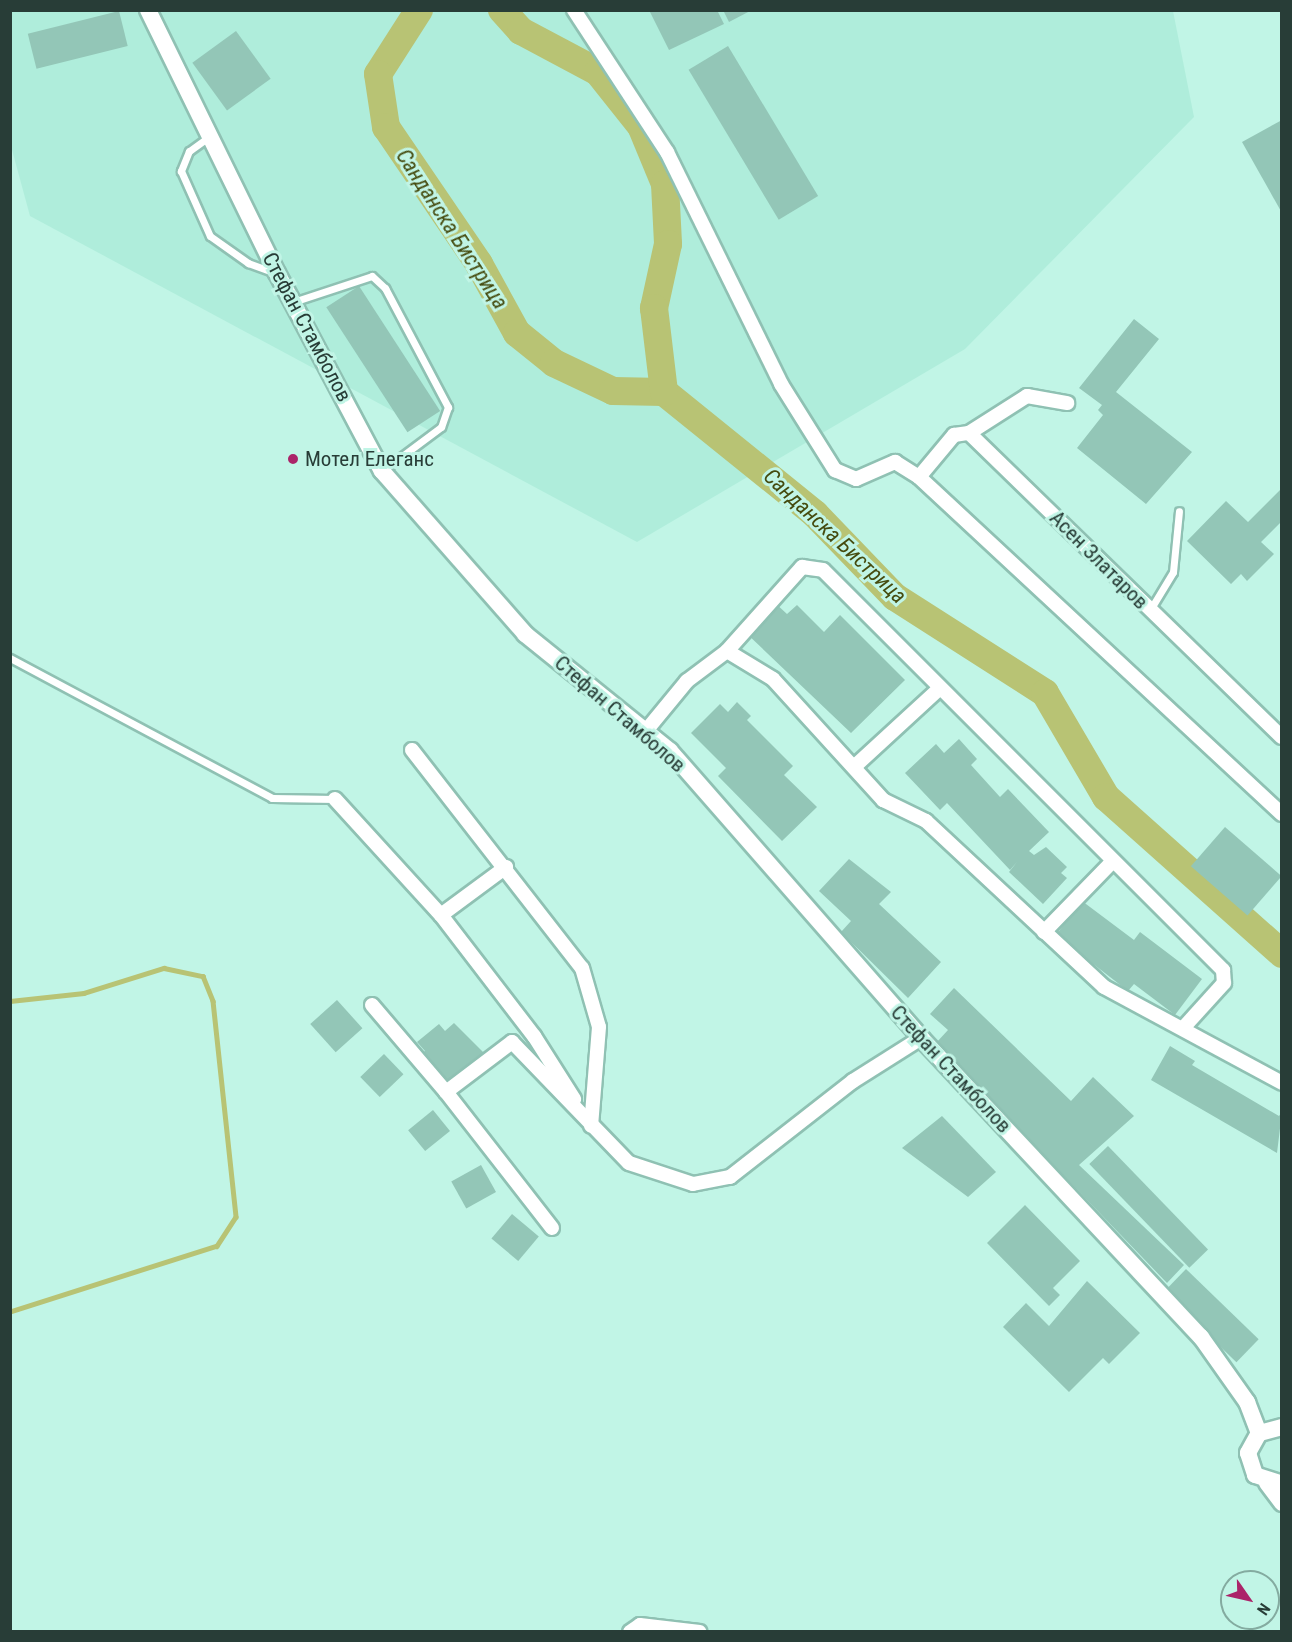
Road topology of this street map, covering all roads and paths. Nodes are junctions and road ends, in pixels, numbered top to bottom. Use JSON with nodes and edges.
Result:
{"nodes":[{"id":1,"x":148,"y":10,"type":"edge"},
{"id":2,"x":574,"y":10,"type":"edge"},
{"id":3,"x":210,"y":136,"type":"junction"},
{"id":4,"x":277,"y":273,"type":"junction"},
{"id":5,"x":296,"y":301,"type":"junction"},
{"id":6,"x":1067,"y":404,"type":"dead end"},
{"id":7,"x":969,"y":433,"type":"junction"},
{"id":8,"x":382,"y":471,"type":"junction"},
{"id":9,"x":919,"y":477,"type":"junction"},
{"id":10,"x":1179,"y":511,"type":"dead end"},
{"id":11,"x":1149,"y":610,"type":"junction"},
{"id":12,"x":727,"y":651,"type":"junction"},
{"id":13,"x":10,"y":658,"type":"edge"},
{"id":14,"x":940,"y":688,"type":"junction"},
{"id":15,"x":645,"y":732,"type":"junction"},
{"id":16,"x":1281,"y":737,"type":"edge"},
{"id":17,"x":412,"y":750,"type":"dead end"},
{"id":18,"x":854,"y":767,"type":"junction"},
{"id":19,"x":335,"y":799,"type":"joint"},
{"id":20,"x":1281,"y":814,"type":"edge"},
{"id":21,"x":1112,"y":861,"type":"junction"},
{"id":22,"x":506,"y":867,"type":"junction"},
{"id":23,"x":441,"y":915,"type":"junction"},
{"id":24,"x":1044,"y":932,"type":"junction"},
{"id":25,"x":372,"y":1005,"type":"dead end"},
{"id":26,"x":1185,"y":1026,"type":"junction"},
{"id":27,"x":921,"y":1038,"type":"junction"},
{"id":28,"x":1281,"y":1083,"type":"edge"},
{"id":29,"x":446,"y":1092,"type":"junction"},
{"id":30,"x":591,"y":1126,"type":"junction"},
{"id":31,"x":552,"y":1228,"type":"dead end"},
{"id":32,"x":1281,"y":1427,"type":"edge"},
{"id":33,"x":1259,"y":1433,"type":"junction"},
{"id":34,"x":1274,"y":1484,"type":"edge"},
{"id":35,"x":1281,"y":1503,"type":"edge"},
{"id":36,"x":630,"y":1632,"type":"edge"},
{"id":37,"x":700,"y":1632,"type":"edge"}],
"edges":[{"from":1,"to":3,"type":"street","name":"Стефан Стамболов"},
{"from":2,"to":9,"type":"street"},
{"from":3,"to":4,"type":"street","name":"Стефан Стамболов"},
{"from":3,"to":4,"type":"lane"},
{"from":4,"to":5,"type":"street","name":"Стефан Стамболов"},
{"from":5,"to":8,"type":"street","name":"Стефан Стамболов"},
{"from":5,"to":8,"type":"lane"},
{"from":6,"to":7,"type":"street"},
{"from":7,"to":9,"type":"street"},
{"from":7,"to":11,"type":"street","name":"Асен Златаров"},
{"from":8,"to":15,"type":"street","name":"Стефан Стамболов"},
{"from":9,"to":20,"type":"street"},
{"from":10,"to":11,"type":"lane"},
{"from":11,"to":16,"type":"street","name":"Асен Златаров"},
{"from":12,"to":14,"type":"street"},
{"from":12,"to":15,"type":"street"},
{"from":12,"to":18,"type":"street"},
{"from":13,"to":19,"type":"lane"},
{"from":14,"to":18,"type":"street"},
{"from":14,"to":21,"type":"street"},
{"from":15,"to":27,"type":"street","name":"Стефан Стамболов"},
{"from":17,"to":22,"type":"street"},
{"from":18,"to":24,"type":"street"},
{"from":19,"to":23,"type":"street"},
{"from":21,"to":24,"type":"street"},
{"from":21,"to":26,"type":"street"},
{"from":22,"to":23,"type":"street"},
{"from":22,"to":30,"type":"street"},
{"from":23,"to":30,"type":"street"},
{"from":24,"to":26,"type":"street"},
{"from":25,"to":29,"type":"street"},
{"from":26,"to":28,"type":"street"},
{"from":27,"to":30,"type":"street"},
{"from":27,"to":33,"type":"street","name":"Стефан Стамболов"},
{"from":29,"to":30,"type":"street"},
{"from":29,"to":31,"type":"street"},
{"from":32,"to":33,"type":"street"},
{"from":33,"to":34,"type":"street"},
{"from":34,"to":35,"type":"street"},
{"from":36,"to":37,"type":"street"}]}
